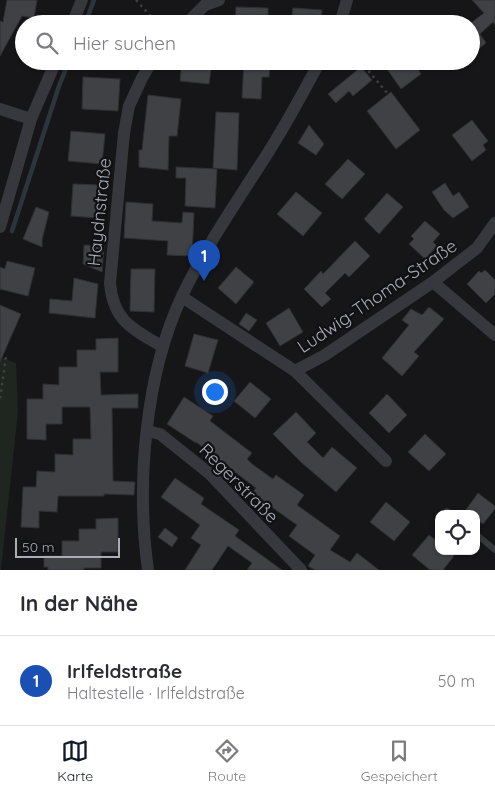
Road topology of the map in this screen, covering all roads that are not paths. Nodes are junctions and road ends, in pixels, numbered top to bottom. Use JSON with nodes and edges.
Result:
{"nodes":[{"id":1,"x":82,"y":0,"type":"edge"},
{"id":2,"x":219,"y":0,"type":"edge"},
{"id":3,"x":347,"y":0,"type":"edge"},
{"id":4,"x":76,"y":15,"type":"edge"},
{"id":5,"x":195,"y":15,"type":"edge"},
{"id":6,"x":343,"y":15,"type":"edge"},
{"id":7,"x":52,"y":70,"type":"edge"},
{"id":8,"x":147,"y":70,"type":"edge"},
{"id":9,"x":315,"y":70,"type":"edge"},
{"id":10,"x":0,"y":109,"type":"edge"},
{"id":11,"x":31,"y":119,"type":"junction"},
{"id":12,"x":495,"y":223,"type":"edge"},
{"id":13,"x":0,"y":228,"type":"edge"},
{"id":14,"x":433,"y":282,"type":"junction"},
{"id":15,"x":182,"y":297,"type":"junction"},
{"id":16,"x":495,"y":334,"type":"edge"},
{"id":17,"x":163,"y":347,"type":"junction"},
{"id":18,"x":295,"y":372,"type":"junction"},
{"id":19,"x":147,"y":430,"type":"junction"},
{"id":20,"x":386,"y":461,"type":"dead end"},
{"id":21,"x":480,"y":537,"type":"edge"},
{"id":22,"x":495,"y":550,"type":"edge"},
{"id":23,"x":148,"y":570,"type":"edge"},
{"id":24,"x":301,"y":570,"type":"edge"}],
"edges":[{"from":1,"to":4,"type":"street"},
{"from":2,"to":5,"type":"street"},
{"from":3,"to":6,"type":"street"},
{"from":7,"to":11,"type":"street"},
{"from":8,"to":17,"type":"street","name":"Haydnstraße"},
{"from":9,"to":15,"type":"street"},
{"from":10,"to":11,"type":"street"},
{"from":11,"to":13,"type":"street"},
{"from":12,"to":14,"type":"street","name":"Ludwig-Thoma-Straße"},
{"from":14,"to":16,"type":"street"},
{"from":14,"to":18,"type":"street","name":"Ludwig-Thoma-Straße"},
{"from":15,"to":17,"type":"street"},
{"from":15,"to":18,"type":"street","name":"Ludwig-Thoma-Straße"},
{"from":17,"to":19,"type":"street"},
{"from":18,"to":20,"type":"street","name":"Ludwig-Thoma-Straße"},
{"from":19,"to":23,"type":"street"},
{"from":19,"to":24,"type":"street","name":"Regerstraße"},
{"from":21,"to":22,"type":"lane"}]}
